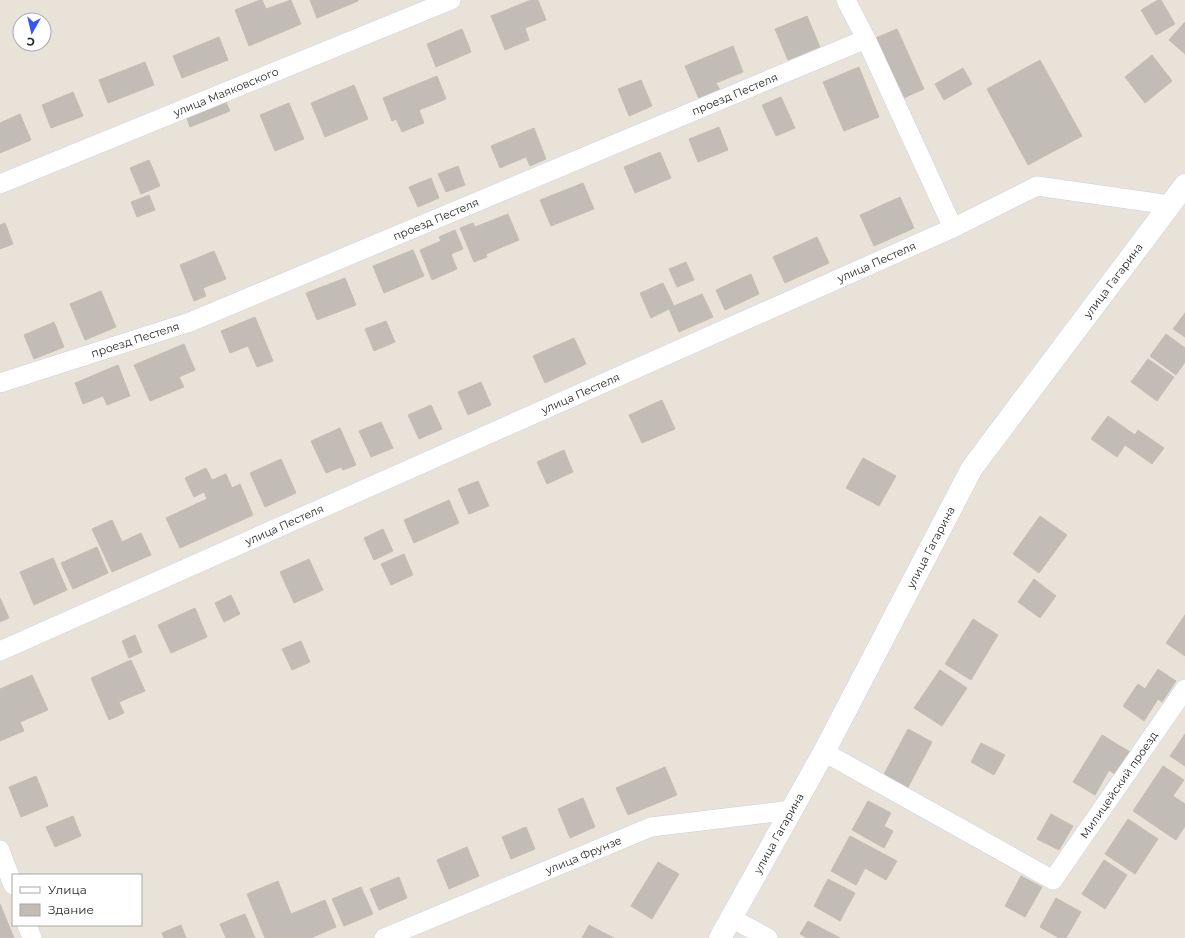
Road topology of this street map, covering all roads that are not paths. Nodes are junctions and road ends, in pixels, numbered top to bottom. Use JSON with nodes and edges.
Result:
{"nodes":[{"id":1,"x":451,"y":0,"type":"edge"},
{"id":2,"x":846,"y":0,"type":"edge"},
{"id":3,"x":866,"y":39,"type":"junction"},
{"id":4,"x":0,"y":184,"type":"edge"},
{"id":5,"x":1185,"y":185,"type":"edge"},
{"id":6,"x":1170,"y":205,"type":"junction"},
{"id":7,"x":953,"y":228,"type":"junction"},
{"id":8,"x":0,"y":383,"type":"edge"},
{"id":9,"x":0,"y":651,"type":"edge"},
{"id":10,"x":1185,"y":690,"type":"edge"},
{"id":11,"x":824,"y":752,"type":"junction"},
{"id":12,"x":792,"y":810,"type":"junction"},
{"id":13,"x":0,"y":850,"type":"edge"},
{"id":14,"x":12,"y":883,"type":"edge"},
{"id":15,"x":730,"y":918,"type":"junction"},
{"id":16,"x":27,"y":926,"type":"edge"},
{"id":17,"x":32,"y":938,"type":"edge"},
{"id":18,"x":384,"y":938,"type":"edge"},
{"id":19,"x":720,"y":938,"type":"edge"},
{"id":20,"x":768,"y":938,"type":"edge"}],
"edges":[{"from":1,"to":4,"type":"street","name":"улица Маяковского"},
{"from":2,"to":3,"type":"street"},
{"from":3,"to":7,"type":"street"},
{"from":3,"to":8,"type":"street","name":"проезд Пестеля"},
{"from":5,"to":6,"type":"main road","name":"улица Гагарина"},
{"from":6,"to":7,"type":"street","name":"улица Пестеля"},
{"from":6,"to":11,"type":"main road","name":"улица Гагарина"},
{"from":7,"to":9,"type":"street","name":"улица Пестеля"},
{"from":10,"to":11,"type":"street","name":"Милицейский проезд"},
{"from":11,"to":12,"type":"main road","name":"улица Гагарина"},
{"from":12,"to":15,"type":"main road","name":"улица Гагарина"},
{"from":12,"to":18,"type":"street","name":"улица Фрунзе"},
{"from":13,"to":14,"type":"street"},
{"from":15,"to":19,"type":"main road","name":"улица Гагарина"},
{"from":15,"to":20,"type":"street"},
{"from":16,"to":17,"type":"street"}]}
